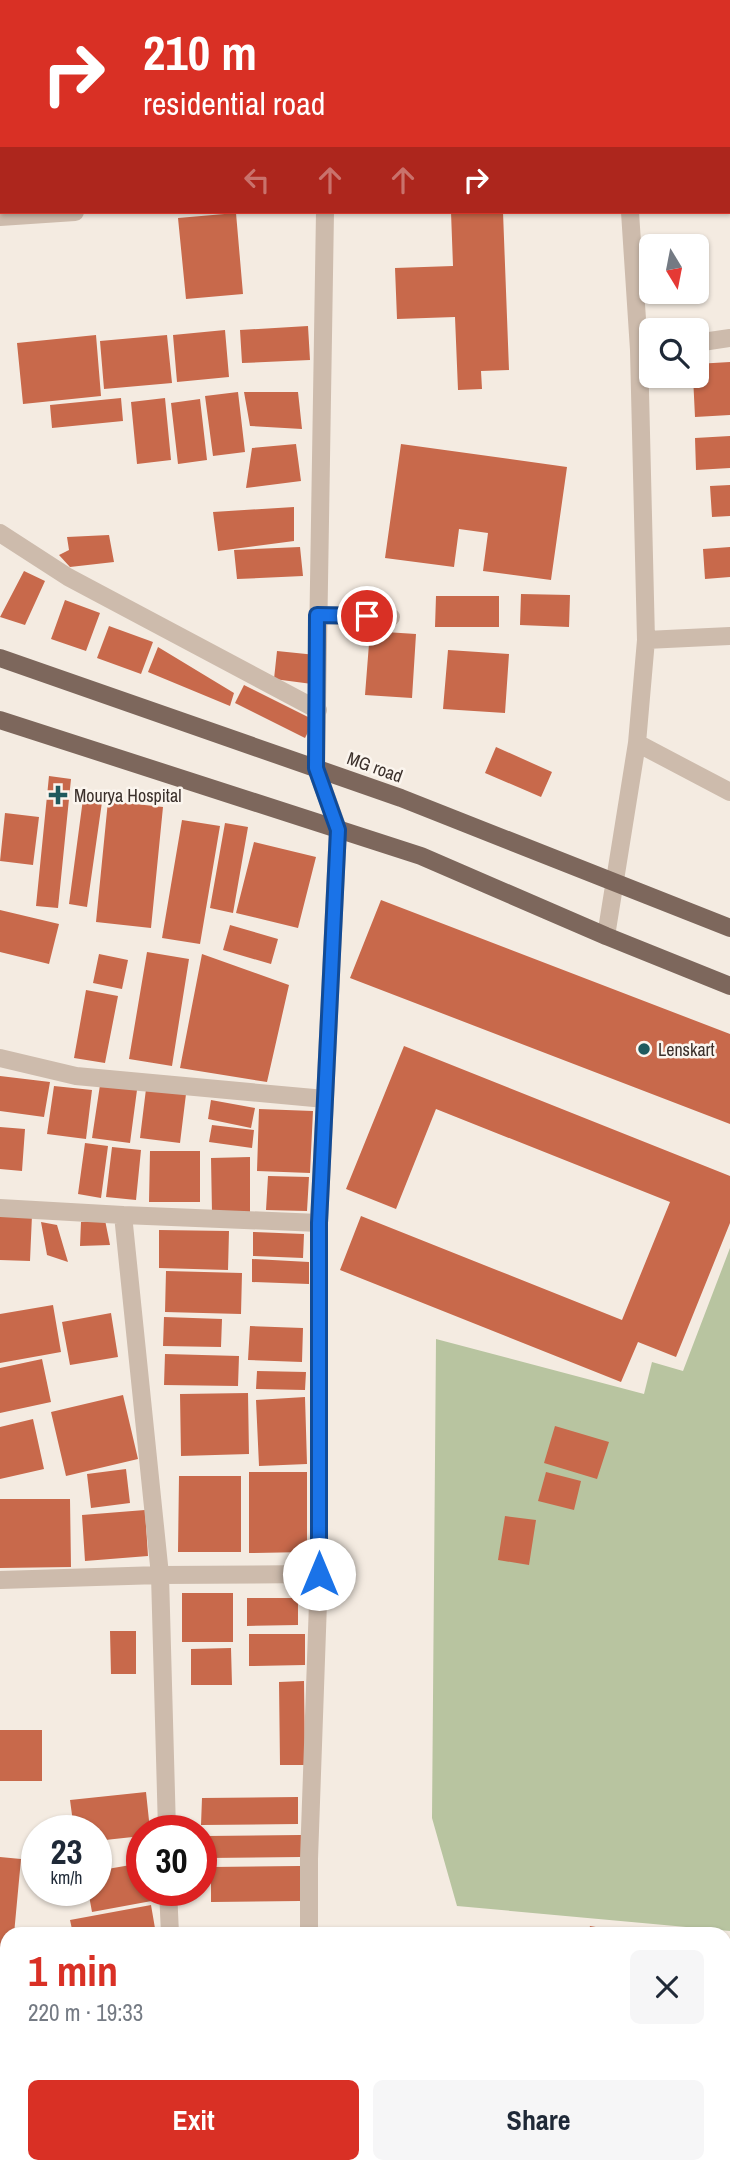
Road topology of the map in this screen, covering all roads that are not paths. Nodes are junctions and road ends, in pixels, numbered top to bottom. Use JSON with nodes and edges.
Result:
{"nodes":[{"id":1,"x":38,"y":214,"type":"edge"},
{"id":2,"x":325,"y":214,"type":"edge"},
{"id":3,"x":630,"y":214,"type":"edge"},
{"id":4,"x":0,"y":216,"type":"edge"},
{"id":5,"x":642,"y":318,"type":"edge"},
{"id":6,"x":730,"y":338,"type":"edge"},
{"id":7,"x":709,"y":341,"type":"edge"},
{"id":8,"x":645,"y":388,"type":"edge"},
{"id":9,"x":0,"y":533,"type":"edge"},
{"id":10,"x":317,"y":615,"type":"junction"},
{"id":11,"x":391,"y":617,"type":"dead end"},
{"id":12,"x":730,"y":636,"type":"edge"},
{"id":13,"x":646,"y":640,"type":"junction"},
{"id":14,"x":0,"y":658,"type":"edge"},
{"id":15,"x":318,"y":710,"type":"junction"},
{"id":16,"x":0,"y":720,"type":"edge"},
{"id":17,"x":637,"y":743,"type":"junction"},
{"id":18,"x":316,"y":768,"type":"junction"},
{"id":19,"x":730,"y":792,"type":"edge"},
{"id":20,"x":338,"y":830,"type":"junction"},
{"id":21,"x":616,"y":882,"type":"junction"},
{"id":22,"x":730,"y":928,"type":"edge"},
{"id":23,"x":606,"y":936,"type":"junction"},
{"id":24,"x":730,"y":986,"type":"edge"},
{"id":25,"x":0,"y":1058,"type":"edge"},
{"id":26,"x":325,"y":1099,"type":"junction"},
{"id":27,"x":0,"y":1208,"type":"edge"},
{"id":28,"x":123,"y":1215,"type":"junction"},
{"id":29,"x":319,"y":1223,"type":"junction"},
{"id":30,"x":319,"y":1574,"type":"junction"},
{"id":31,"x":160,"y":1575,"type":"junction"},
{"id":32,"x":0,"y":1580,"type":"edge"},
{"id":33,"x":167,"y":1815,"type":"edge"},
{"id":34,"x":169,"y":1906,"type":"edge"},
{"id":35,"x":170,"y":1927,"type":"edge"},
{"id":36,"x":309,"y":1927,"type":"edge"}],
"edges":[{"from":1,"to":4,"type":"street"},
{"from":2,"to":10,"type":"street"},
{"from":3,"to":5,"type":"street"},
{"from":6,"to":7,"type":"street"},
{"from":8,"to":13,"type":"street"},
{"from":9,"to":15,"type":"street"},
{"from":10,"to":11,"type":"street"},
{"from":10,"to":15,"type":"street"},
{"from":12,"to":13,"type":"street"},
{"from":13,"to":17,"type":"street"},
{"from":14,"to":18,"type":"main road","name":"MG road"},
{"from":15,"to":18,"type":"street"},
{"from":16,"to":20,"type":"main road"},
{"from":17,"to":19,"type":"street"},
{"from":17,"to":21,"type":"street"},
{"from":18,"to":20,"type":"street"},
{"from":18,"to":21,"type":"main road","name":"MG road"},
{"from":20,"to":23,"type":"main road"},
{"from":20,"to":26,"type":"street"},
{"from":21,"to":22,"type":"main road","name":"MG road"},
{"from":21,"to":23,"type":"street"},
{"from":23,"to":24,"type":"main road"},
{"from":25,"to":26,"type":"street"},
{"from":26,"to":29,"type":"street"},
{"from":27,"to":28,"type":"street"},
{"from":28,"to":29,"type":"street"},
{"from":28,"to":31,"type":"street"},
{"from":29,"to":30,"type":"street"},
{"from":30,"to":31,"type":"street"},
{"from":30,"to":36,"type":"street"},
{"from":31,"to":32,"type":"street"},
{"from":31,"to":33,"type":"street"},
{"from":34,"to":35,"type":"street"}]}
